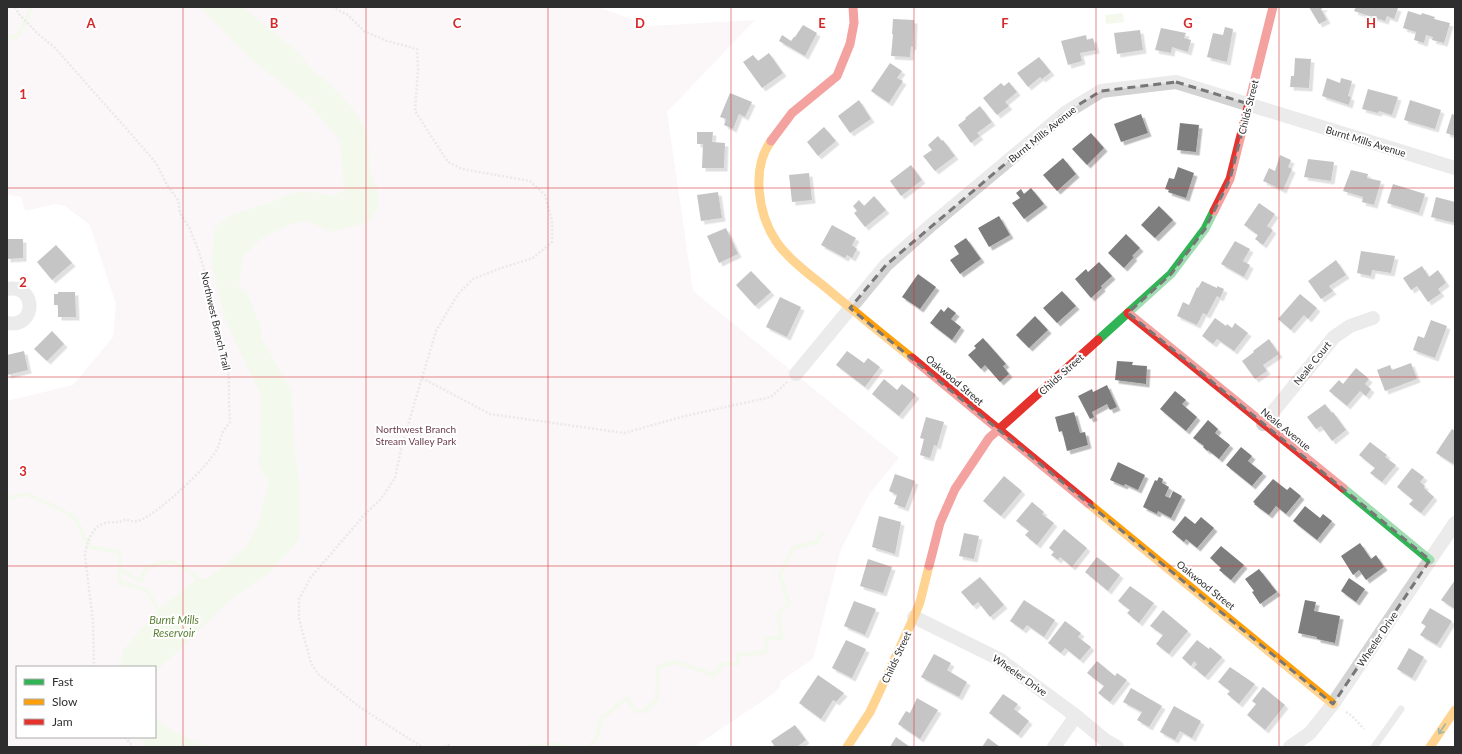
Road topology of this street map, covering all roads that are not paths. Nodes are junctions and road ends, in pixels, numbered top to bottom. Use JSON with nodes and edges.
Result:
{"nodes":[{"id":1,"x":853,"y":7,"type":"edge"},
{"id":2,"x":1272,"y":7,"type":"edge"},
{"id":3,"x":1249,"y":104,"type":"junction"},
{"id":4,"x":1455,"y":168,"type":"edge"},
{"id":5,"x":7,"y":289,"type":"edge"},
{"id":6,"x":850,"y":308,"type":"junction"},
{"id":7,"x":1128,"y":313,"type":"junction"},
{"id":8,"x":1373,"y":318,"type":"dead end"},
{"id":9,"x":7,"y":323,"type":"edge"},
{"id":10,"x":796,"y":374,"type":"road end"},
{"id":11,"x":1263,"y":424,"type":"junction"},
{"id":12,"x":998,"y":430,"type":"junction"},
{"id":13,"x":1455,"y":522,"type":"edge"},
{"id":14,"x":1430,"y":560,"type":"junction"},
{"id":15,"x":914,"y":618,"type":"junction"},
{"id":16,"x":1333,"y":704,"type":"junction"},
{"id":17,"x":1401,"y":709,"type":"dead end"},
{"id":18,"x":1455,"y":710,"type":"edge"},
{"id":19,"x":1076,"y":716,"type":"junction"},
{"id":20,"x":848,"y":747,"type":"edge"},
{"id":21,"x":1054,"y":747,"type":"edge"},
{"id":22,"x":1117,"y":747,"type":"edge"},
{"id":23,"x":1290,"y":747,"type":"edge"},
{"id":24,"x":1374,"y":747,"type":"edge"},
{"id":25,"x":1430,"y":747,"type":"edge"}],
"edges":[{"from":1,"to":6,"type":"main road","name":"Oakwood Street"},
{"from":2,"to":3,"type":"main road","name":"Childs Street"},
{"from":3,"to":4,"type":"street","name":"Burnt Mills Avenue"},
{"from":3,"to":6,"type":"street","name":"Burnt Mills Avenue"},
{"from":3,"to":7,"type":"main road","name":"Childs Street"},
{"from":5,"to":9,"type":"street"},
{"from":6,"to":10,"type":"street","name":"Burnt Mills Avenue"},
{"from":6,"to":12,"type":"main road","name":"Oakwood Street"},
{"from":7,"to":11,"type":"main road","name":"Neale Avenue"},
{"from":7,"to":12,"type":"main road","name":"Childs Street"},
{"from":8,"to":11,"type":"street","name":"Neale Court"},
{"from":11,"to":14,"type":"main road","name":"Neale Avenue"},
{"from":12,"to":15,"type":"main road","name":"Childs Street"},
{"from":12,"to":16,"type":"main road","name":"Oakwood Street"},
{"from":13,"to":14,"type":"street","name":"Wheeler Drive"},
{"from":14,"to":16,"type":"street","name":"Wheeler Drive"},
{"from":15,"to":19,"type":"street","name":"Wheeler Drive"},
{"from":15,"to":20,"type":"main road","name":"Childs Street"},
{"from":16,"to":23,"type":"street","name":"Wheeler Drive"},
{"from":17,"to":24,"type":"lane"},
{"from":18,"to":25,"type":"main road","one_way":true},
{"from":19,"to":21,"type":"street"},
{"from":19,"to":22,"type":"street","name":"Wheeler Drive"}]}
